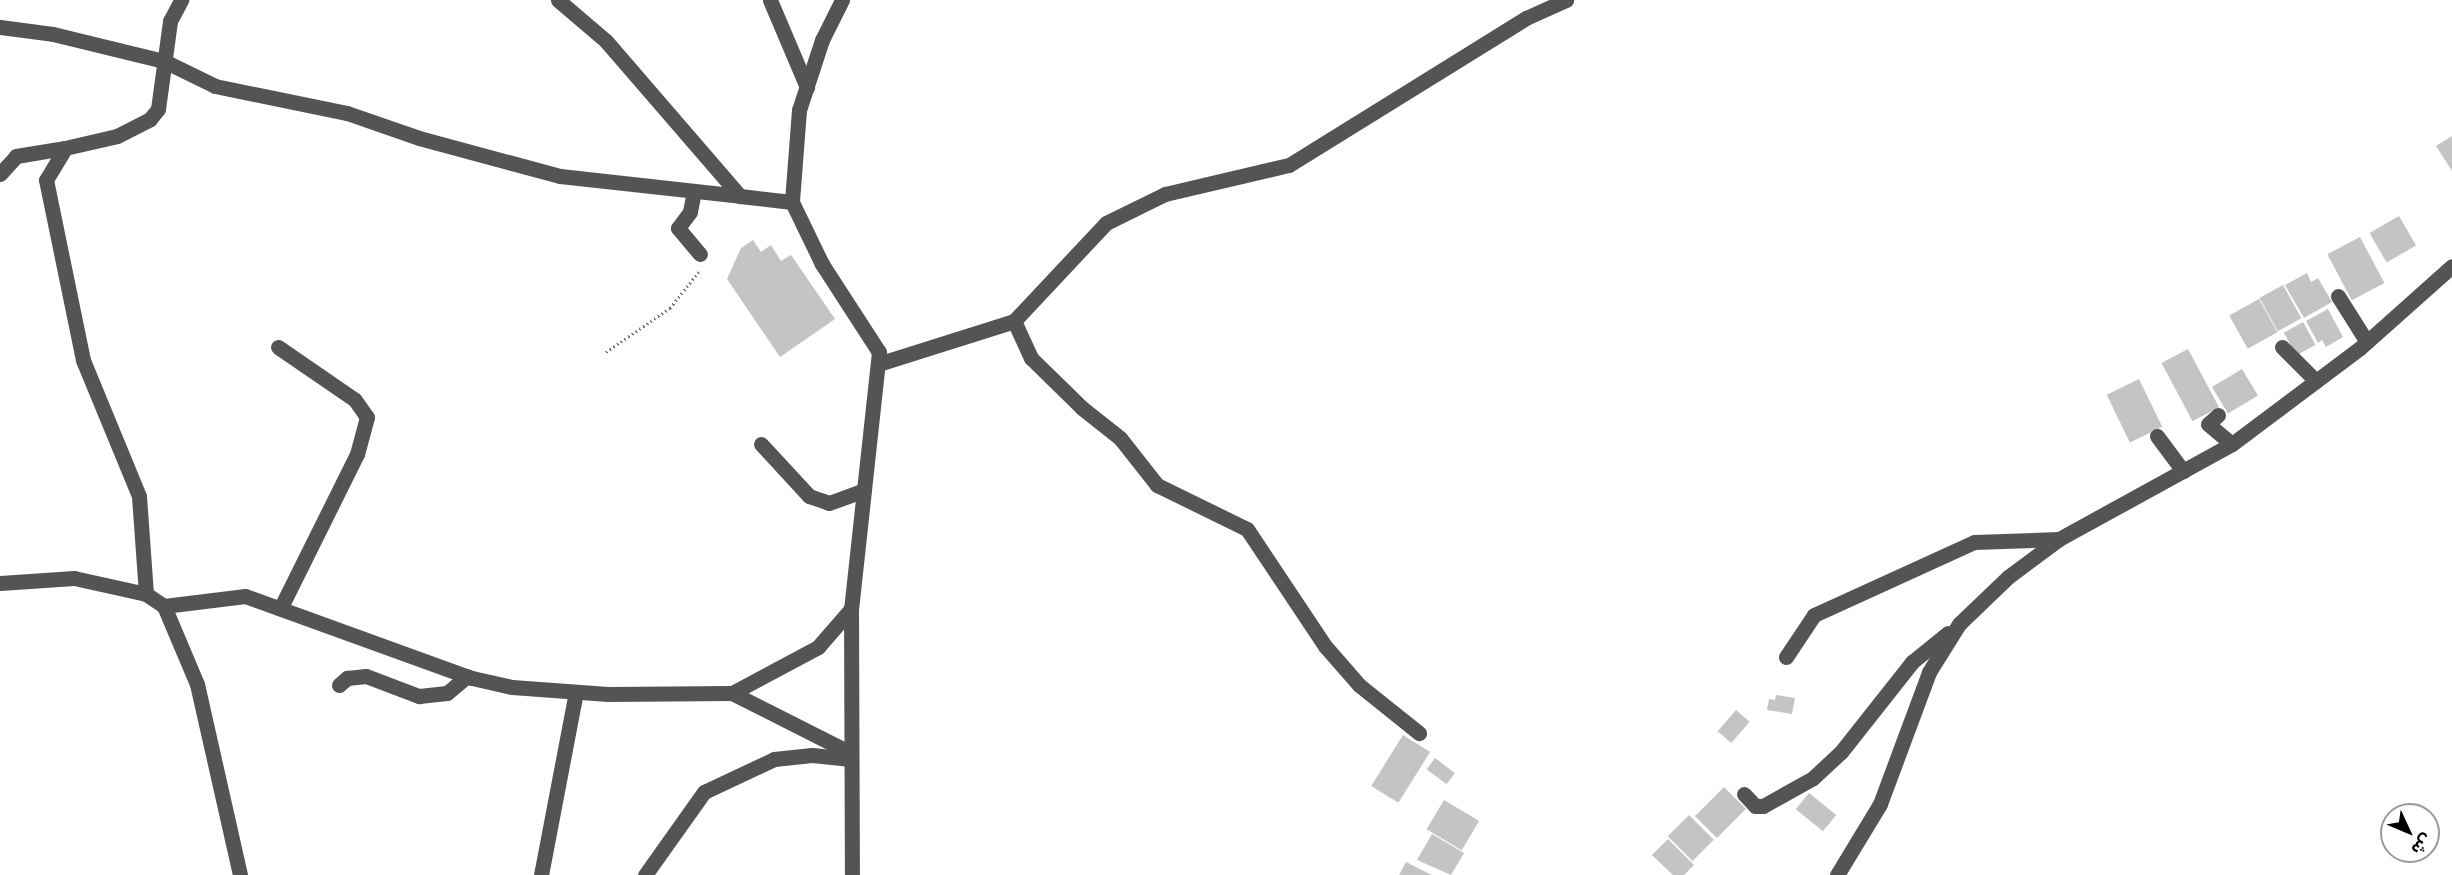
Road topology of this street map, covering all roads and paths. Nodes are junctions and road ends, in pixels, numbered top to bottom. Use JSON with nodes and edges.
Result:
{"nodes":[{"id":1,"x":181,"y":0,"type":"edge"},
{"id":2,"x":558,"y":0,"type":"edge"},
{"id":3,"x":770,"y":0,"type":"edge"},
{"id":4,"x":842,"y":0,"type":"edge"},
{"id":5,"x":1566,"y":0,"type":"edge"},
{"id":6,"x":0,"y":27,"type":"edge"},
{"id":7,"x":164,"y":61,"type":"junction"},
{"id":8,"x":807,"y":87,"type":"junction"},
{"id":9,"x":65,"y":148,"type":"junction"},
{"id":10,"x":0,"y":174,"type":"edge"},
{"id":11,"x":694,"y":191,"type":"junction"},
{"id":12,"x":740,"y":196,"type":"junction"},
{"id":13,"x":792,"y":202,"type":"junction"},
{"id":14,"x":700,"y":254,"type":"joint"},
{"id":15,"x":2452,"y":266,"type":"edge"},
{"id":16,"x":2338,"y":296,"type":"dead end"},
{"id":17,"x":1014,"y":321,"type":"junction"},
{"id":18,"x":2367,"y":342,"type":"junction"},
{"id":19,"x":278,"y":347,"type":"dead end"},
{"id":20,"x":2282,"y":347,"type":"dead end"},
{"id":21,"x":606,"y":352,"type":"dead end"},
{"id":22,"x":878,"y":364,"type":"junction"},
{"id":23,"x":2316,"y":381,"type":"junction"},
{"id":24,"x":2218,"y":415,"type":"dead end"},
{"id":25,"x":2157,"y":436,"type":"dead end"},
{"id":26,"x":761,"y":444,"type":"dead end"},
{"id":27,"x":2232,"y":444,"type":"junction"},
{"id":28,"x":2183,"y":471,"type":"junction"},
{"id":29,"x":864,"y":490,"type":"junction"},
{"id":30,"x":2059,"y":539,"type":"junction"},
{"id":31,"x":0,"y":583,"type":"edge"},
{"id":32,"x":146,"y":594,"type":"junction"},
{"id":33,"x":164,"y":606,"type":"junction"},
{"id":34,"x":281,"y":607,"type":"junction"},
{"id":35,"x":851,"y":609,"type":"junction"},
{"id":36,"x":1959,"y":624,"type":"junction"},
{"id":37,"x":1786,"y":657,"type":"dead end"},
{"id":38,"x":466,"y":676,"type":"junction"},
{"id":39,"x":339,"y":685,"type":"dead end"},
{"id":40,"x":576,"y":692,"type":"junction"},
{"id":41,"x":732,"y":693,"type":"junction"},
{"id":42,"x":1419,"y":733,"type":"dead end"},
{"id":43,"x":851,"y":756,"type":"junction"},
{"id":44,"x":1744,"y":794,"type":"dead end"},
{"id":45,"x":240,"y":875,"type":"edge"},
{"id":46,"x":542,"y":875,"type":"edge"},
{"id":47,"x":645,"y":875,"type":"edge"},
{"id":48,"x":852,"y":875,"type":"edge"},
{"id":49,"x":1837,"y":875,"type":"edge"}],
"edges":[{"from":1,"to":7,"type":"street"},
{"from":2,"to":12,"type":"street"},
{"from":3,"to":8,"type":"street"},
{"from":4,"to":8,"type":"street"},
{"from":5,"to":17,"type":"street"},
{"from":6,"to":7,"type":"street"},
{"from":7,"to":9,"type":"street"},
{"from":7,"to":11,"type":"street"},
{"from":8,"to":13,"type":"street"},
{"from":9,"to":10,"type":"street"},
{"from":9,"to":32,"type":"street"},
{"from":11,"to":12,"type":"street"},
{"from":11,"to":14,"type":"street"},
{"from":12,"to":13,"type":"street"},
{"from":13,"to":22,"type":"street"},
{"from":14,"to":21,"type":"path"},
{"from":15,"to":18,"type":"street"},
{"from":16,"to":18,"type":"street"},
{"from":17,"to":22,"type":"street"},
{"from":17,"to":42,"type":"street"},
{"from":18,"to":23,"type":"street"},
{"from":19,"to":34,"type":"street"},
{"from":20,"to":23,"type":"street"},
{"from":22,"to":29,"type":"street"},
{"from":23,"to":27,"type":"street"},
{"from":24,"to":27,"type":"street"},
{"from":25,"to":28,"type":"street"},
{"from":26,"to":29,"type":"street"},
{"from":27,"to":28,"type":"street"},
{"from":28,"to":30,"type":"street"},
{"from":29,"to":35,"type":"street"},
{"from":30,"to":36,"type":"street"},
{"from":30,"to":37,"type":"street"},
{"from":31,"to":32,"type":"street"},
{"from":32,"to":33,"type":"street"},
{"from":33,"to":34,"type":"street"},
{"from":33,"to":45,"type":"street"},
{"from":34,"to":38,"type":"street"},
{"from":35,"to":41,"type":"street"},
{"from":35,"to":43,"type":"street"},
{"from":36,"to":44,"type":"street"},
{"from":36,"to":49,"type":"street"},
{"from":38,"to":39,"type":"street"},
{"from":38,"to":40,"type":"street"},
{"from":40,"to":41,"type":"street"},
{"from":40,"to":46,"type":"street"},
{"from":41,"to":43,"type":"street"},
{"from":43,"to":47,"type":"street"},
{"from":43,"to":48,"type":"street"}]}
